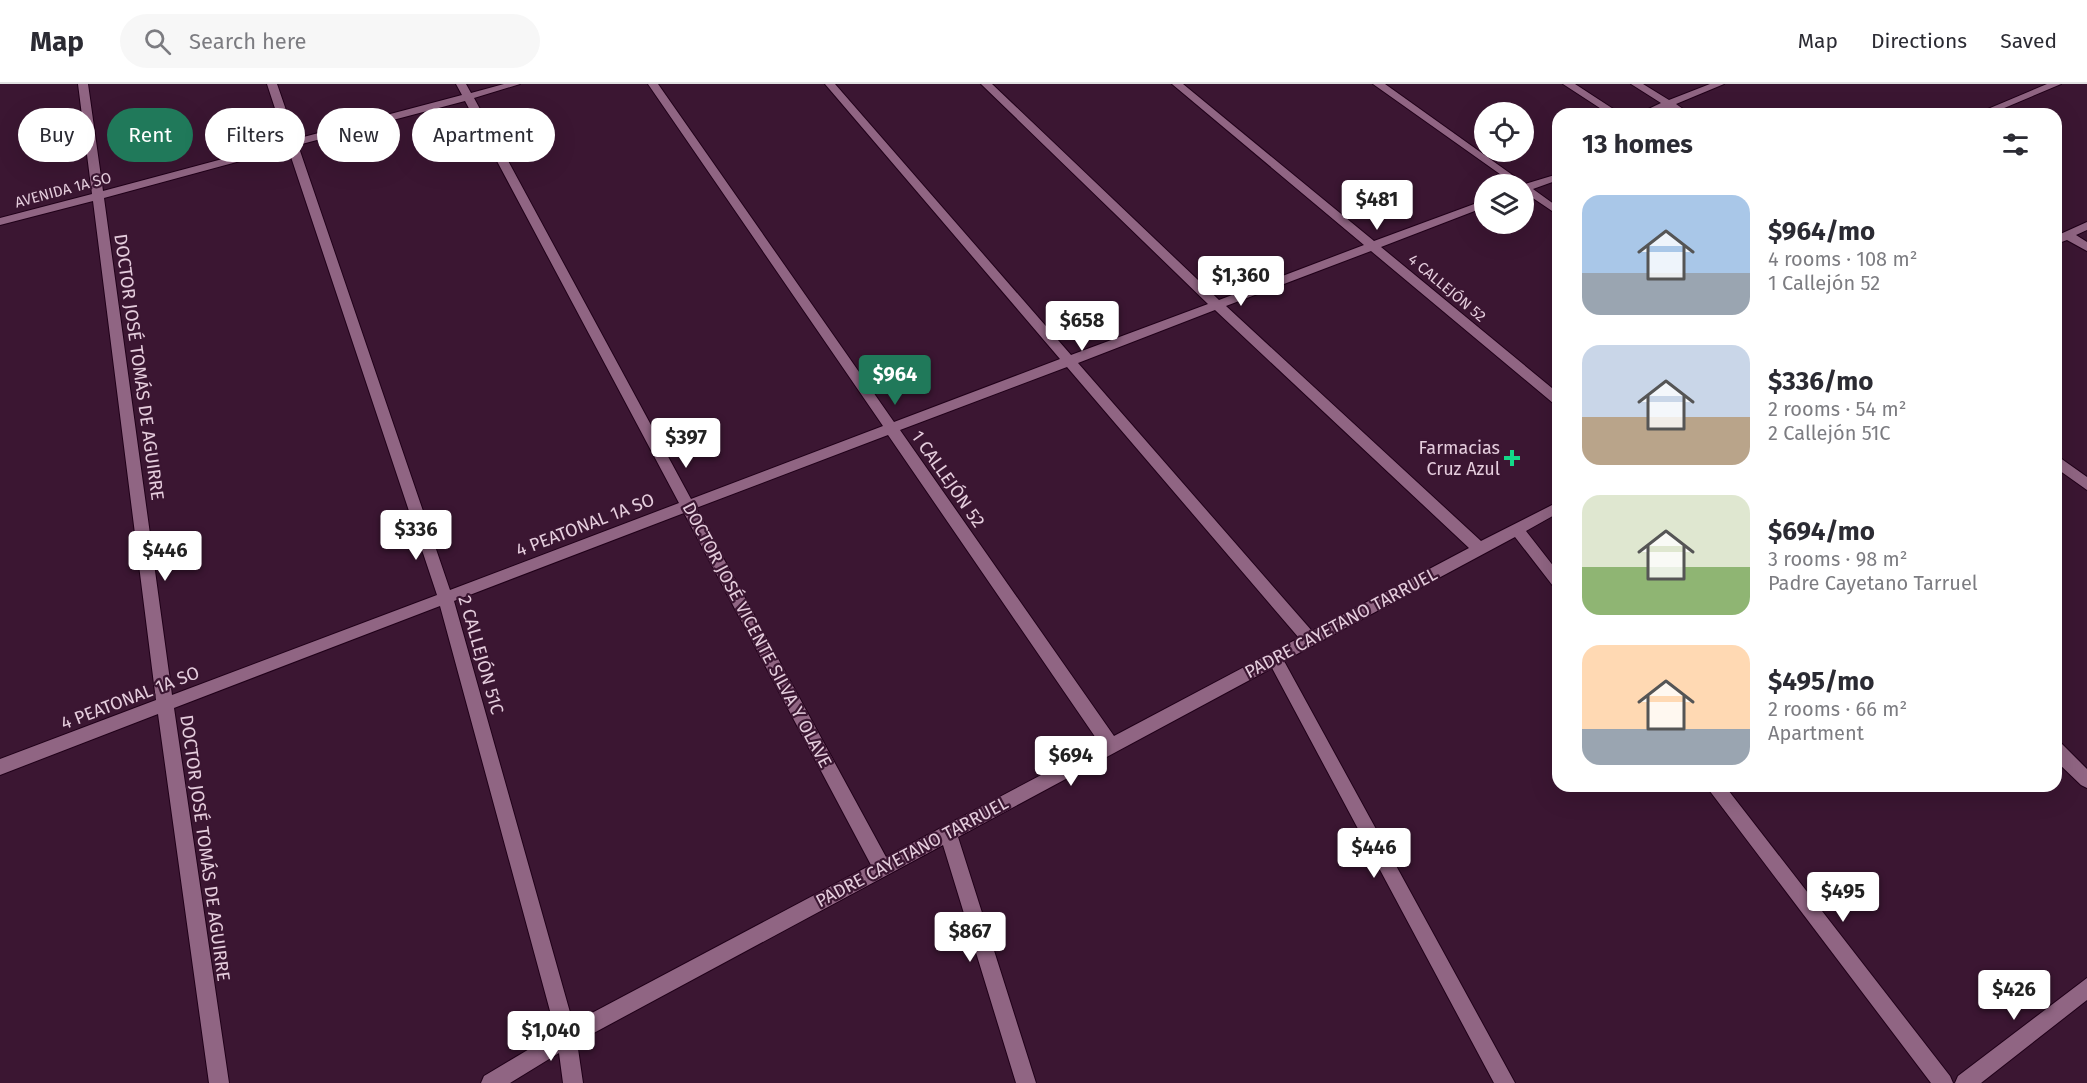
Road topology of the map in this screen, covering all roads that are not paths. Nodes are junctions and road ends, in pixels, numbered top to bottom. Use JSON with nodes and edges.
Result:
{"nodes":[{"id":1,"x":83,"y":84,"type":"edge"},
{"id":2,"x":272,"y":84,"type":"edge"},
{"id":3,"x":515,"y":84,"type":"edge"},
{"id":4,"x":653,"y":84,"type":"edge"},
{"id":5,"x":830,"y":84,"type":"edge"},
{"id":6,"x":986,"y":84,"type":"edge"},
{"id":7,"x":1177,"y":84,"type":"edge"},
{"id":8,"x":1378,"y":84,"type":"edge"},
{"id":9,"x":1568,"y":84,"type":"edge"},
{"id":10,"x":1636,"y":84,"type":"edge"},
{"id":11,"x":1719,"y":84,"type":"edge"},
{"id":12,"x":2056,"y":84,"type":"edge"},
{"id":13,"x":464,"y":90,"type":"edge"},
{"id":14,"x":1669,"y":104,"type":"junction"},
{"id":15,"x":280,"y":108,"type":"edge"},
{"id":16,"x":1606,"y":108,"type":"edge"},
{"id":17,"x":1659,"y":108,"type":"edge"},
{"id":18,"x":1675,"y":108,"type":"edge"},
{"id":19,"x":1996,"y":108,"type":"edge"},
{"id":20,"x":305,"y":140,"type":"edge"},
{"id":21,"x":225,"y":162,"type":"edge"},
{"id":22,"x":298,"y":162,"type":"edge"},
{"id":23,"x":1505,"y":174,"type":"edge"},
{"id":24,"x":1552,"y":179,"type":"edge"},
{"id":25,"x":1534,"y":184,"type":"edge"},
{"id":26,"x":1534,"y":195,"type":"edge"},
{"id":27,"x":96,"y":197,"type":"junction"},
{"id":28,"x":1474,"y":207,"type":"edge"},
{"id":29,"x":1552,"y":208,"type":"edge"},
{"id":30,"x":0,"y":222,"type":"edge"},
{"id":31,"x":2087,"y":225,"type":"edge"},
{"id":32,"x":2068,"y":235,"type":"junction"},
{"id":33,"x":2062,"y":238,"type":"edge"},
{"id":34,"x":1372,"y":246,"type":"junction"},
{"id":35,"x":2087,"y":248,"type":"edge"},
{"id":36,"x":1217,"y":305,"type":"junction"},
{"id":37,"x":1069,"y":361,"type":"junction"},
{"id":38,"x":1552,"y":395,"type":"edge"},
{"id":39,"x":891,"y":429,"type":"junction"},
{"id":40,"x":2062,"y":465,"type":"edge"},
{"id":41,"x":2087,"y":485,"type":"edge"},
{"id":42,"x":688,"y":506,"type":"junction"},
{"id":43,"x":1552,"y":510,"type":"edge"},
{"id":44,"x":1517,"y":528,"type":"junction"},
{"id":45,"x":1479,"y":549,"type":"junction"},
{"id":46,"x":1552,"y":574,"type":"edge"},
{"id":47,"x":445,"y":597,"type":"junction"},
{"id":48,"x":1310,"y":640,"type":"junction"},
{"id":49,"x":1275,"y":658,"type":"junction"},
{"id":50,"x":165,"y":705,"type":"junction"},
{"id":51,"x":1111,"y":746,"type":"junction"},
{"id":52,"x":2062,"y":755,"type":"edge"},
{"id":53,"x":0,"y":767,"type":"edge"},
{"id":54,"x":2087,"y":780,"type":"edge"},
{"id":55,"x":1720,"y":792,"type":"edge"},
{"id":56,"x":948,"y":832,"type":"junction"},
{"id":57,"x":882,"y":868,"type":"junction"},
{"id":58,"x":2087,"y":988,"type":"edge"},
{"id":59,"x":567,"y":1037,"type":"junction"},
{"id":60,"x":219,"y":1083,"type":"edge"},
{"id":61,"x":491,"y":1083,"type":"edge"},
{"id":62,"x":573,"y":1083,"type":"edge"},
{"id":63,"x":1026,"y":1083,"type":"edge"},
{"id":64,"x":1505,"y":1083,"type":"edge"},
{"id":65,"x":1943,"y":1083,"type":"edge"},
{"id":66,"x":1965,"y":1083,"type":"edge"}],
"edges":[{"from":1,"to":27,"type":"street","name":"DOCTOR JOSÉ TOMÁS DE AGUIRRE"},
{"from":2,"to":15,"type":"street","name":"2 CALLEJÓN 51C"},
{"from":3,"to":13,"type":"street","name":"AVENIDA 1A SO"},
{"from":4,"to":39,"type":"street","name":"1 CALLEJÓN 52"},
{"from":5,"to":37,"type":"street"},
{"from":6,"to":36,"type":"street"},
{"from":7,"to":34,"type":"street","name":"4 CALLEJÓN 52"},
{"from":8,"to":23,"type":"street"},
{"from":9,"to":16,"type":"street"},
{"from":10,"to":14,"type":"street"},
{"from":11,"to":14,"type":"street"},
{"from":12,"to":19,"type":"street"},
{"from":13,"to":20,"type":"street","name":"AVENIDA 1A SO"},
{"from":13,"to":42,"type":"street","name":"DOCTOR JOSÉ VICENTE SILVA Y OLAVE"},
{"from":14,"to":17,"type":"street"},
{"from":14,"to":18,"type":"street"},
{"from":21,"to":27,"type":"street","name":"AVENIDA 1A SO"},
{"from":22,"to":47,"type":"street","name":"2 CALLEJÓN 51C"},
{"from":24,"to":25,"type":"street"},
{"from":26,"to":29,"type":"street"},
{"from":27,"to":30,"type":"street","name":"AVENIDA 1A SO"},
{"from":27,"to":50,"type":"street","name":"DOCTOR JOSÉ TOMÁS DE AGUIRRE"},
{"from":28,"to":34,"type":"street","name":"4 PEATONAL 1A SO"},
{"from":31,"to":32,"type":"street"},
{"from":32,"to":33,"type":"street"},
{"from":32,"to":35,"type":"street"},
{"from":34,"to":36,"type":"street","name":"4 PEATONAL 1A SO"},
{"from":34,"to":38,"type":"street","name":"4 CALLEJÓN 52"},
{"from":36,"to":37,"type":"street","name":"4 PEATONAL 1A SO"},
{"from":36,"to":45,"type":"street"},
{"from":37,"to":39,"type":"street","name":"4 PEATONAL 1A SO"},
{"from":37,"to":48,"type":"street"},
{"from":39,"to":42,"type":"street","name":"4 PEATONAL 1A SO"},
{"from":39,"to":51,"type":"street","name":"1 CALLEJÓN 52"},
{"from":40,"to":41,"type":"street"},
{"from":42,"to":47,"type":"street","name":"4 PEATONAL 1A SO"},
{"from":42,"to":57,"type":"street","name":"DOCTOR JOSÉ VICENTE SILVA Y OLAVE"},
{"from":43,"to":44,"type":"street","name":"PADRE CAYETANO TARRUEL"},
{"from":44,"to":45,"type":"street","name":"PADRE CAYETANO TARRUEL"},
{"from":44,"to":46,"type":"street"},
{"from":45,"to":48,"type":"street","name":"PADRE CAYETANO TARRUEL"},
{"from":47,"to":50,"type":"street","name":"4 PEATONAL 1A SO"},
{"from":47,"to":59,"type":"street","name":"2 CALLEJÓN 51C"},
{"from":48,"to":49,"type":"street","name":"PADRE CAYETANO TARRUEL"},
{"from":49,"to":51,"type":"street","name":"PADRE CAYETANO TARRUEL"},
{"from":49,"to":64,"type":"street"},
{"from":50,"to":53,"type":"street","name":"4 PEATONAL 1A SO"},
{"from":50,"to":60,"type":"street","name":"DOCTOR JOSÉ TOMÁS DE AGUIRRE"},
{"from":51,"to":56,"type":"street","name":"PADRE CAYETANO TARRUEL"},
{"from":52,"to":54,"type":"street"},
{"from":55,"to":65,"type":"street"},
{"from":56,"to":57,"type":"street","name":"PADRE CAYETANO TARRUEL"},
{"from":56,"to":63,"type":"street"},
{"from":57,"to":59,"type":"street","name":"PADRE CAYETANO TARRUEL"},
{"from":58,"to":66,"type":"street"},
{"from":59,"to":61,"type":"street","name":"PADRE CAYETANO TARRUEL"},
{"from":59,"to":62,"type":"street","name":"2 CALLEJÓN 51C"}]}
